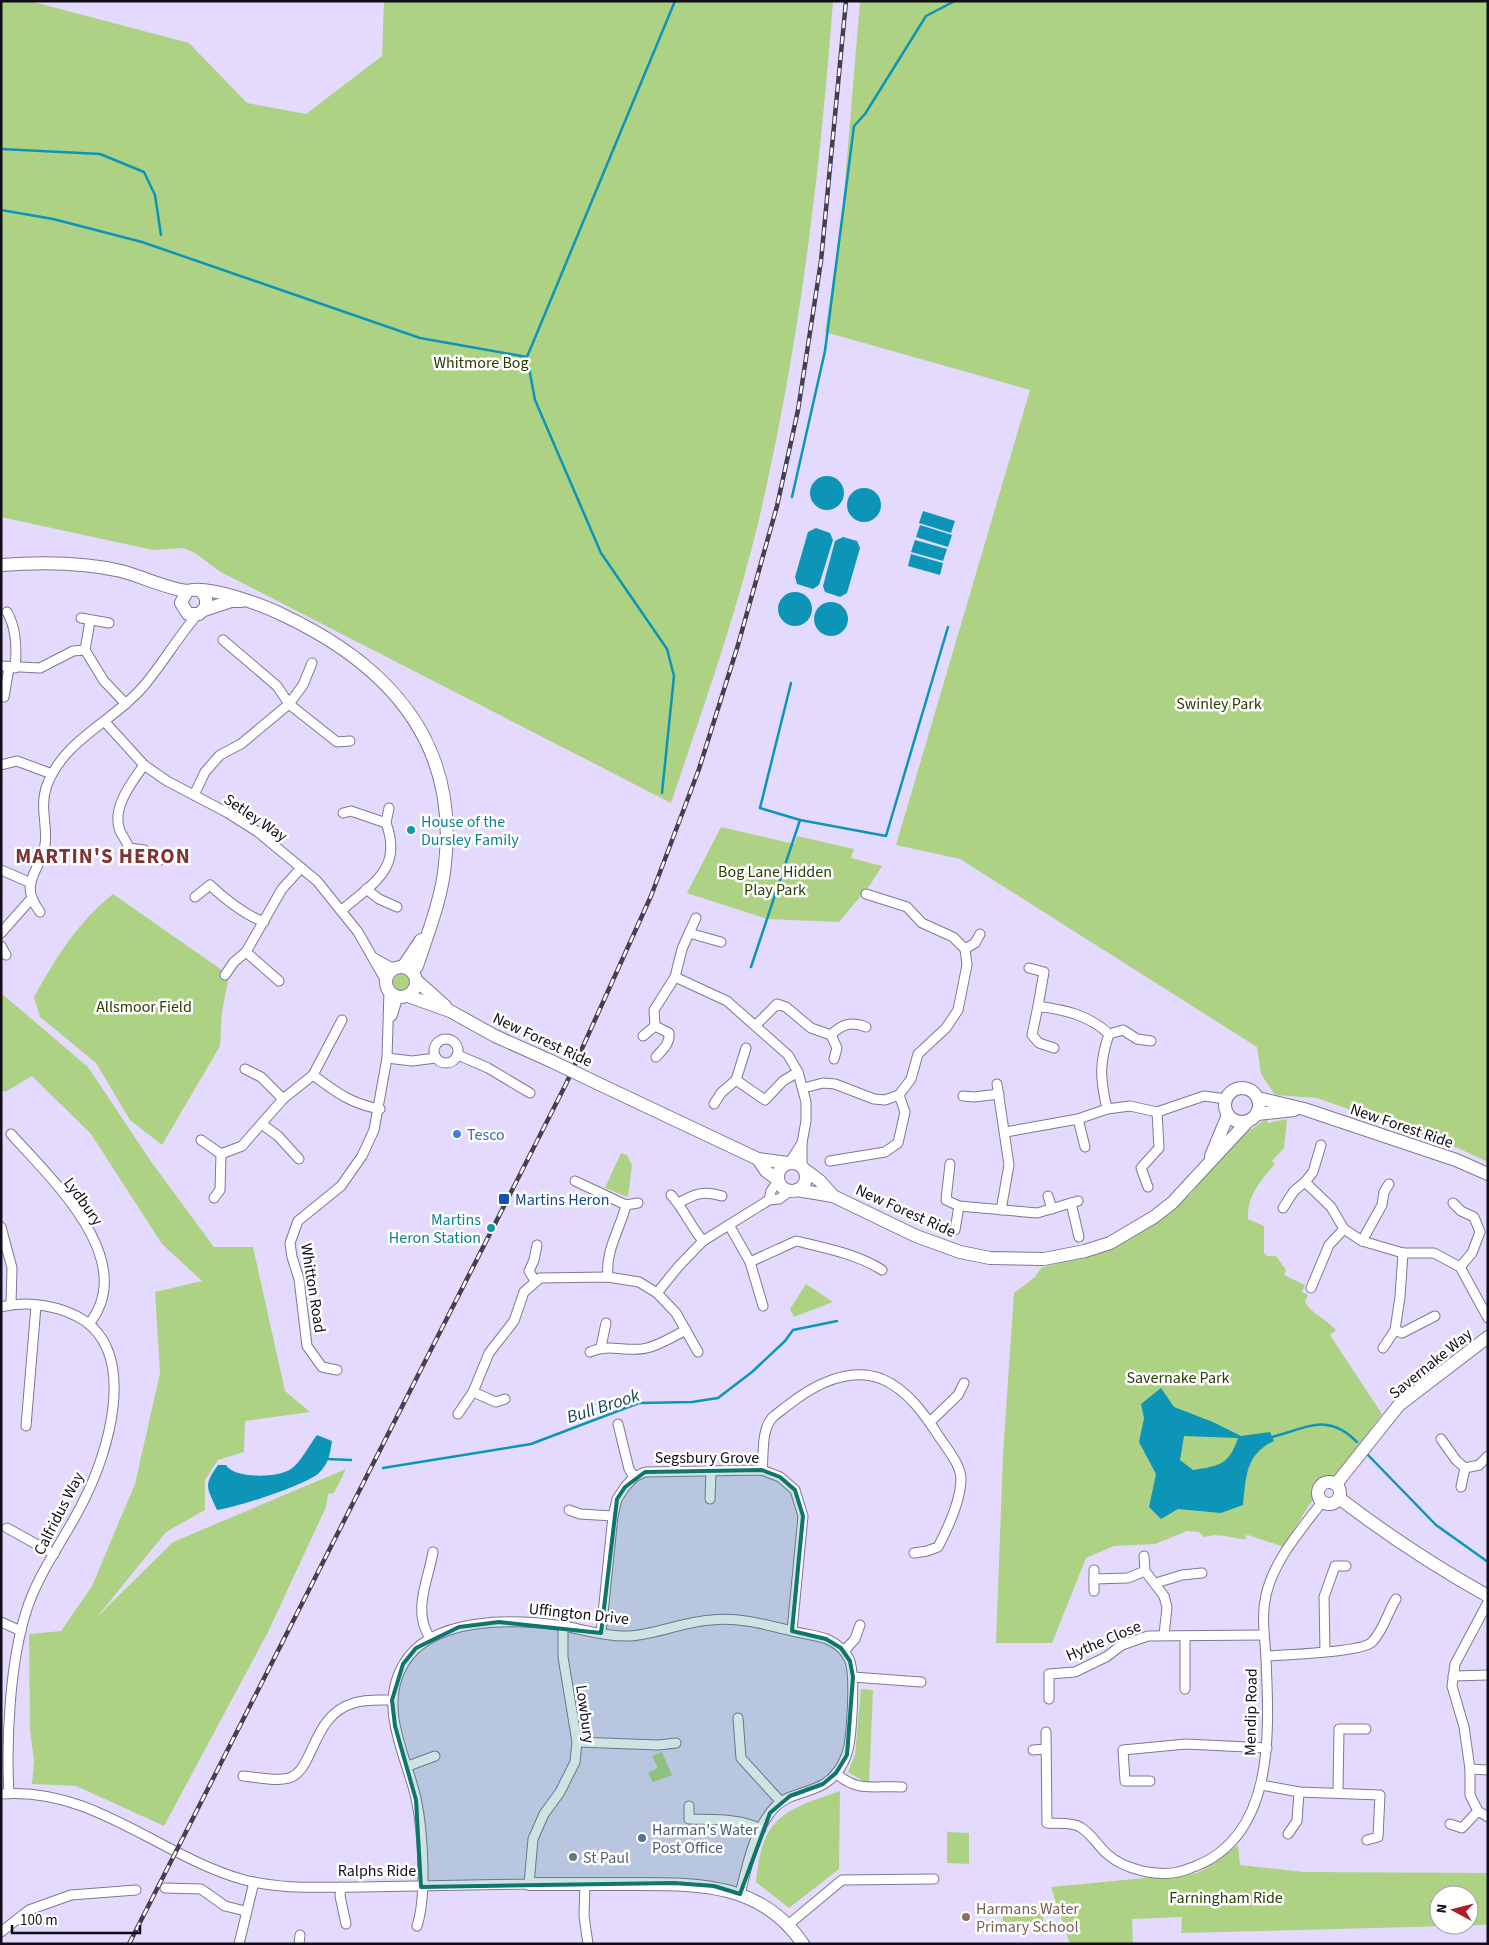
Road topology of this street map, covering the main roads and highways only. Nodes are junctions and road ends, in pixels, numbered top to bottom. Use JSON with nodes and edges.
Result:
{"nodes":[{"id":1,"x":1,"y":565,"type":"edge"},
{"id":2,"x":147,"y":579,"type":"junction"},
{"id":3,"x":187,"y":591,"type":"junction"},
{"id":4,"x":201,"y":591,"type":"junction"},
{"id":5,"x":250,"y":600,"type":"junction"},
{"id":6,"x":183,"y":608,"type":"junction"},
{"id":7,"x":200,"y":612,"type":"junction"},
{"id":8,"x":406,"y":972,"type":"junction"},
{"id":9,"x":395,"y":991,"type":"junction"},
{"id":10,"x":450,"y":1011,"type":"junction"},
{"id":11,"x":1258,"y":1098,"type":"junction"},
{"id":12,"x":1304,"y":1109,"type":"junction"},
{"id":13,"x":1228,"y":1115,"type":"junction"},
{"id":14,"x":1252,"y":1117,"type":"junction"},
{"id":15,"x":758,"y":1159,"type":"junction"},
{"id":16,"x":796,"y":1165,"type":"junction"},
{"id":17,"x":1205,"y":1167,"type":"junction"},
{"id":18,"x":1488,"y":1174,"type":"edge"},
{"id":19,"x":778,"y":1180,"type":"junction"},
{"id":20,"x":794,"y":1191,"type":"junction"},
{"id":21,"x":833,"y":1196,"type":"junction"},
{"id":22,"x":1488,"y":1337,"type":"edge"},
{"id":23,"x":1336,"y":1484,"type":"junction"},
{"id":24,"x":1339,"y":1498,"type":"junction"},
{"id":25,"x":1488,"y":1596,"type":"edge"},
{"id":26,"x":529,"y":1884,"type":"road end"},
{"id":27,"x":803,"y":1944,"type":"edge"}],
"edges":[{"from":1,"to":2,"type":"main road"},
{"from":2,"to":3,"type":"main road"},
{"from":2,"to":6,"type":"main road"},
{"from":3,"to":4,"type":"main road"},
{"from":3,"to":6,"type":"main road"},
{"from":4,"to":5,"type":"main road"},
{"from":4,"to":7,"type":"main road"},
{"from":5,"to":7,"type":"main road"},
{"from":5,"to":8,"type":"main road"},
{"from":6,"to":7,"type":"main road"},
{"from":8,"to":9,"type":"main road"},
{"from":8,"to":9,"type":"main road"},
{"from":8,"to":10,"type":"main road","name":"New Forest Ride"},
{"from":9,"to":10,"type":"main road","name":"New Forest Ride"},
{"from":10,"to":15,"type":"main road","name":"New Forest Ride","bridge":true},
{"from":11,"to":12,"type":"main road","name":"New Forest Ride"},
{"from":11,"to":13,"type":"main road","name":"New Forest Ride"},
{"from":11,"to":14,"type":"main road"},
{"from":12,"to":14,"type":"main road","name":"New Forest Ride"},
{"from":12,"to":18,"type":"main road","name":"New Forest Ride"},
{"from":13,"to":14,"type":"main road","name":"New Forest Ride"},
{"from":13,"to":17,"type":"main road","name":"New Forest Ride"},
{"from":14,"to":17,"type":"main road","name":"New Forest Ride"},
{"from":15,"to":16,"type":"main road","name":"New Forest Ride"},
{"from":15,"to":19,"type":"main road","name":"New Forest Ride"},
{"from":16,"to":19,"type":"main road"},
{"from":16,"to":20,"type":"main road"},
{"from":16,"to":21,"type":"main road","name":"New Forest Ride"},
{"from":17,"to":21,"type":"main road","name":"New Forest Ride"},
{"from":19,"to":20,"type":"main road","name":"New Forest Ride"},
{"from":20,"to":21,"type":"main road","name":"New Forest Ride"},
{"from":22,"to":23,"type":"main road","name":"Savernake Way"},
{"from":23,"to":24,"type":"main road"},
{"from":23,"to":24,"type":"main road"},
{"from":24,"to":25,"type":"main road"},
{"from":26,"to":27,"type":"main road","name":"Ralphs Ride"}]}
